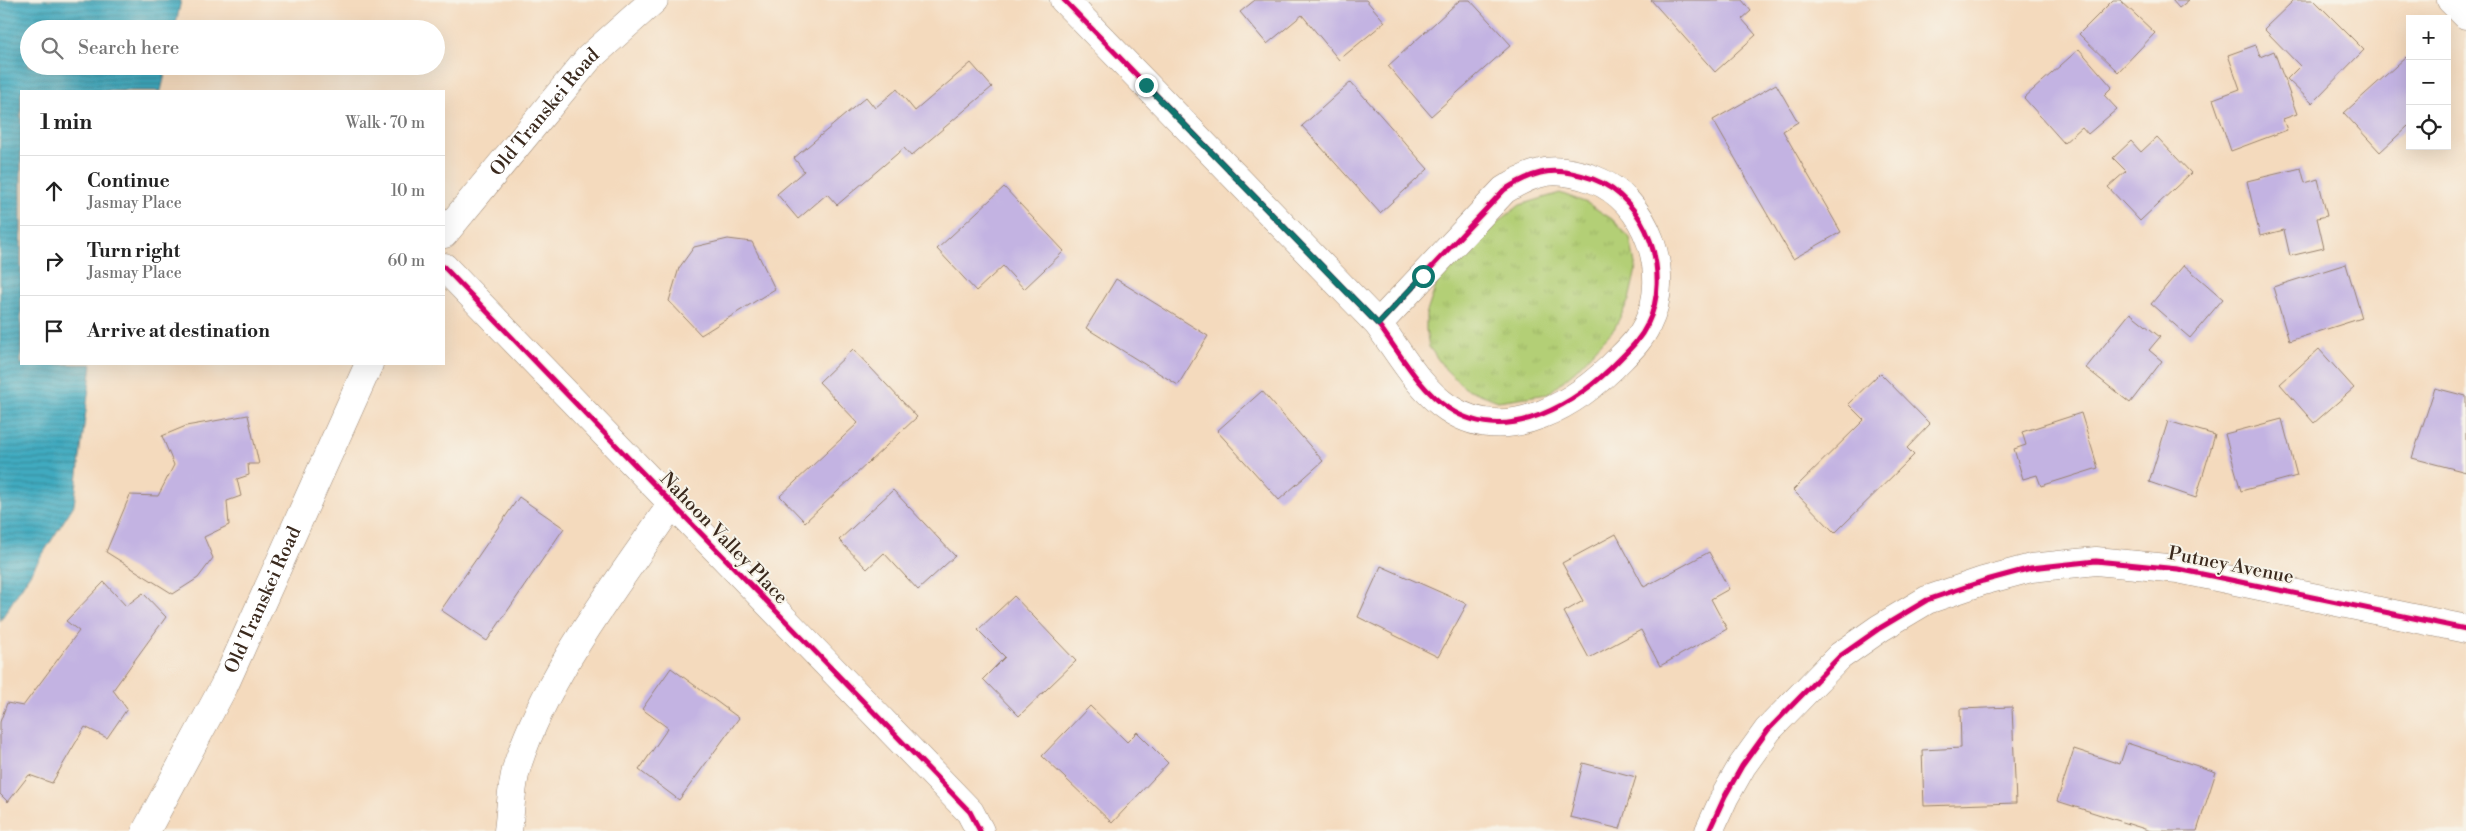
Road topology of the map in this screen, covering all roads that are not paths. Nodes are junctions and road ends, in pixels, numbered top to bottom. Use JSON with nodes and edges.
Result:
{"nodes":[{"id":1,"x":654,"y":0,"type":"edge"},
{"id":2,"x":1064,"y":0,"type":"edge"},
{"id":3,"x":2451,"y":0,"type":"edge"},
{"id":4,"x":2466,"y":15,"type":"edge"},
{"id":5,"x":445,"y":233,"type":"edge"},
{"id":6,"x":445,"y":268,"type":"edge"},
{"id":7,"x":1378,"y":324,"type":"junction"},
{"id":8,"x":369,"y":365,"type":"edge"},
{"id":9,"x":671,"y":505,"type":"junction"},
{"id":10,"x":2466,"y":629,"type":"edge"},
{"id":11,"x":146,"y":831,"type":"edge"},
{"id":12,"x":508,"y":831,"type":"edge"},
{"id":13,"x":980,"y":831,"type":"edge"},
{"id":14,"x":1709,"y":831,"type":"edge"}],
"edges":[{"from":1,"to":5,"type":"street","name":"Old Transkei Road"},
{"from":2,"to":7,"type":"street"},
{"from":3,"to":4,"type":"street"},
{"from":6,"to":9,"type":"street","name":"Nahoon Valley Place"},
{"from":7,"to":7,"type":"street"},
{"from":8,"to":11,"type":"street","name":"Old Transkei Road"},
{"from":9,"to":12,"type":"street","name":"Nahoon Valley Place"},
{"from":9,"to":13,"type":"street","name":"Nahoon Valley Place"},
{"from":10,"to":14,"type":"street","name":"Putney Avenue"}]}
